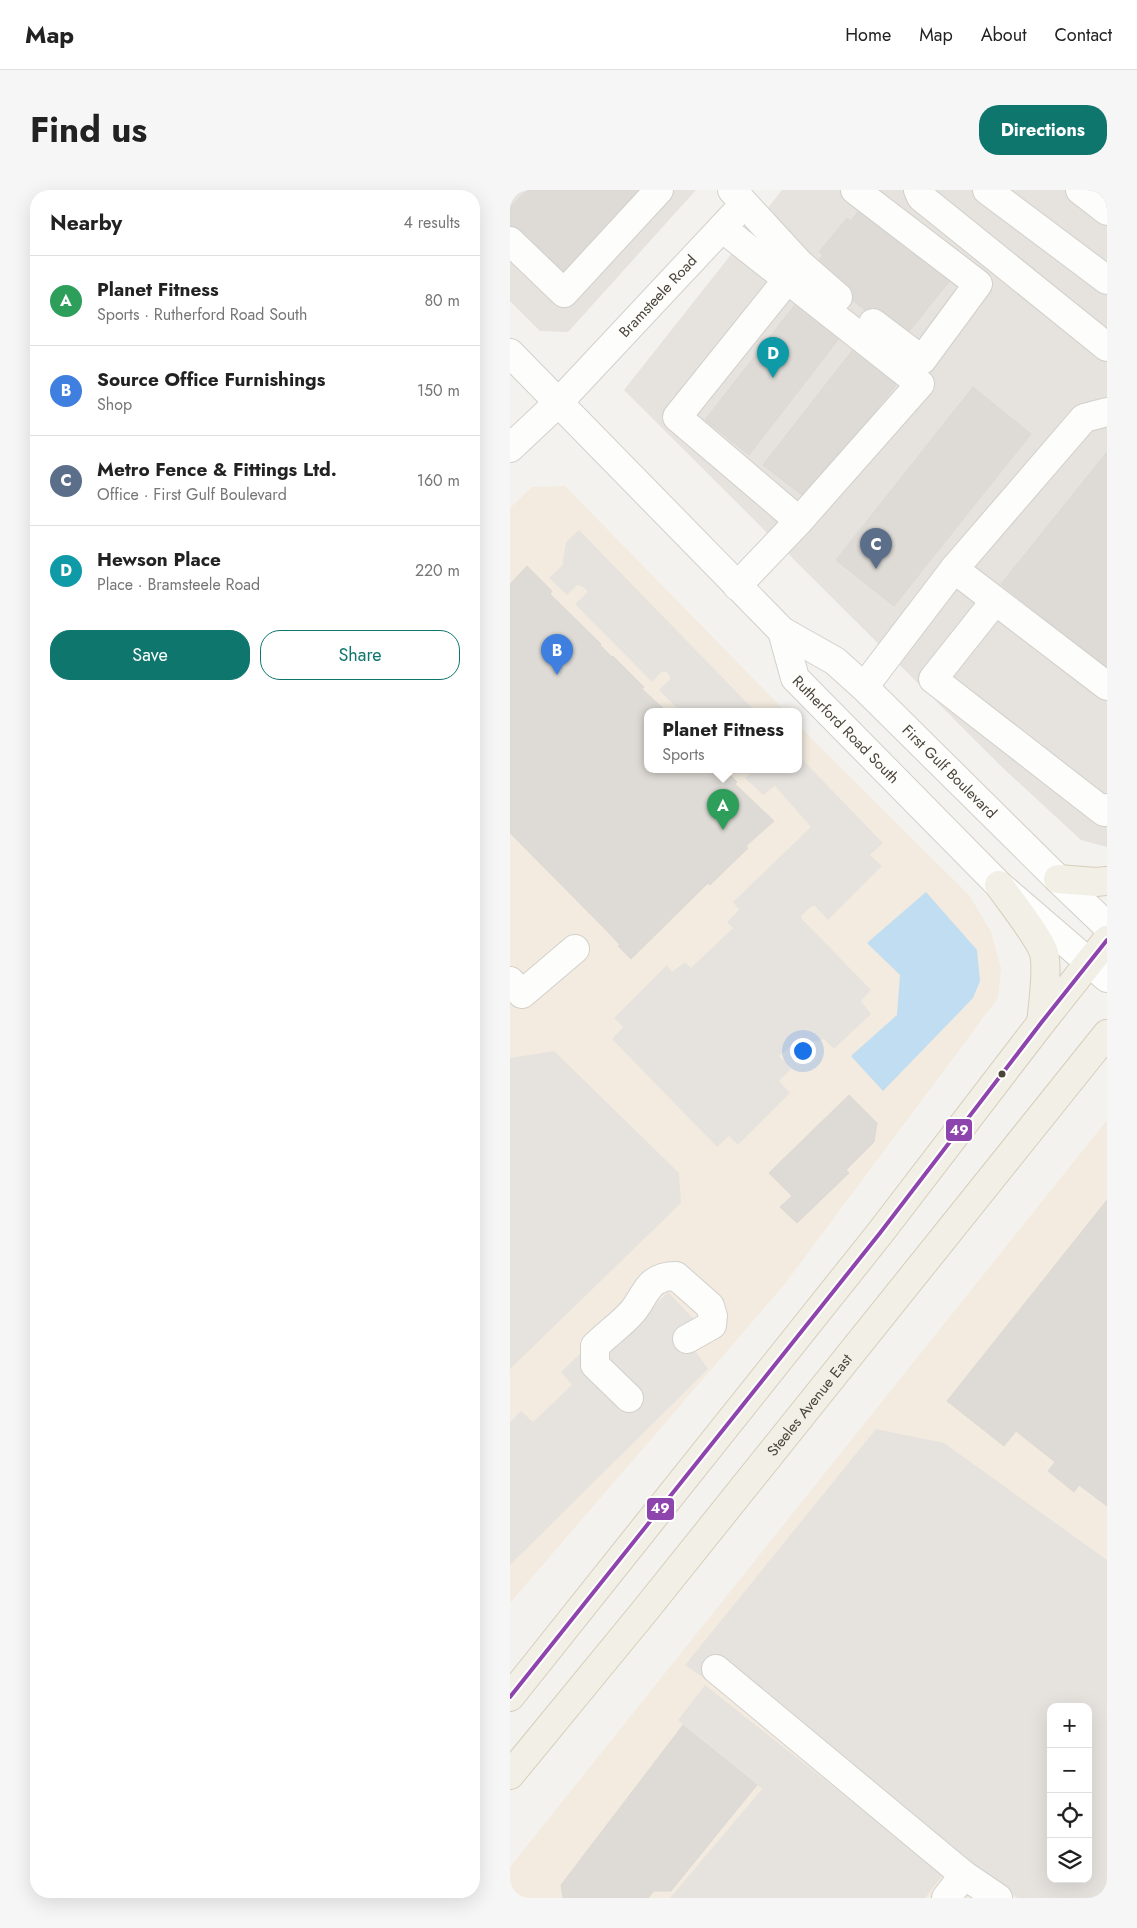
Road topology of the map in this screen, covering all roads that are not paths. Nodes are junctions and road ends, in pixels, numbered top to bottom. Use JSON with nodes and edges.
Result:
{"nodes":[{"id":1,"x":659,"y":190,"type":"edge"},
{"id":2,"x":855,"y":190,"type":"edge"},
{"id":3,"x":918,"y":190,"type":"edge"},
{"id":4,"x":987,"y":190,"type":"edge"},
{"id":5,"x":1080,"y":190,"type":"edge"},
{"id":6,"x":745,"y":194,"type":"edge"},
{"id":7,"x":1107,"y":211,"type":"edge"},
{"id":8,"x":722,"y":228,"type":"junction"},
{"id":9,"x":510,"y":241,"type":"edge"},
{"id":10,"x":787,"y":280,"type":"junction"},
{"id":11,"x":1107,"y":280,"type":"edge"},
{"id":12,"x":1107,"y":347,"type":"edge"},
{"id":13,"x":510,"y":353,"type":"edge"},
{"id":14,"x":558,"y":402,"type":"junction"},
{"id":15,"x":1107,"y":412,"type":"edge"},
{"id":16,"x":510,"y":448,"type":"edge"},
{"id":17,"x":800,"y":521,"type":"junction"},
{"id":18,"x":954,"y":569,"type":"junction"},
{"id":19,"x":738,"y":586,"type":"junction"},
{"id":20,"x":995,"y":601,"type":"junction"},
{"id":21,"x":782,"y":631,"type":"junction"},
{"id":22,"x":1107,"y":686,"type":"edge"},
{"id":23,"x":864,"y":687,"type":"junction"},
{"id":24,"x":1107,"y":808,"type":"edge"},
{"id":25,"x":1058,"y":880,"type":"junction"},
{"id":26,"x":1107,"y":881,"type":"edge"},
{"id":27,"x":999,"y":885,"type":"junction"},
{"id":28,"x":1107,"y":926,"type":"edge"},
{"id":29,"x":1107,"y":940,"type":"edge"},
{"id":30,"x":575,"y":949,"type":"dead end"},
{"id":31,"x":1098,"y":970,"type":"edge"},
{"id":32,"x":510,"y":981,"type":"edge"},
{"id":33,"x":1041,"y":1023,"type":"junction"},
{"id":34,"x":1107,"y":1034,"type":"edge"},
{"id":35,"x":1107,"y":1067,"type":"edge"},
{"id":36,"x":1066,"y":1083,"type":"junction"},
{"id":37,"x":687,"y":1339,"type":"dead end"},
{"id":38,"x":629,"y":1398,"type":"dead end"},
{"id":39,"x":716,"y":1669,"type":"dead end"},
{"id":40,"x":510,"y":1696,"type":"edge"},
{"id":41,"x":510,"y":1774,"type":"edge"},
{"id":42,"x":964,"y":1875,"type":"junction"},
{"id":43,"x":946,"y":1898,"type":"edge"},
{"id":44,"x":998,"y":1898,"type":"edge"}],
"edges":[{"from":1,"to":9,"type":"street"},
{"from":2,"to":6,"type":"street"},
{"from":3,"to":12,"type":"street"},
{"from":4,"to":11,"type":"street"},
{"from":5,"to":7,"type":"street"},
{"from":6,"to":8,"type":"street","name":"Bramsteele Road"},
{"from":8,"to":10,"type":"street"},
{"from":8,"to":14,"type":"street","name":"Bramsteele Road"},
{"from":10,"to":17,"type":"street"},
{"from":10,"to":17,"type":"street"},
{"from":13,"to":14,"type":"street","name":"Rutherford Road South"},
{"from":14,"to":16,"type":"street","name":"Bramsteele Road"},
{"from":14,"to":19,"type":"street","name":"Rutherford Road South"},
{"from":15,"to":18,"type":"street"},
{"from":17,"to":19,"type":"street"},
{"from":18,"to":20,"type":"street"},
{"from":18,"to":23,"type":"street"},
{"from":19,"to":21,"type":"street","name":"Rutherford Road South"},
{"from":20,"to":22,"type":"street"},
{"from":20,"to":24,"type":"street"},
{"from":21,"to":23,"type":"street","name":"First Gulf Boulevard"},
{"from":21,"to":27,"type":"street","name":"Rutherford Road South"},
{"from":23,"to":25,"type":"street","name":"First Gulf Boulevard"},
{"from":25,"to":26,"type":"main road"},
{"from":25,"to":28,"type":"street","name":"First Gulf Boulevard"},
{"from":27,"to":31,"type":"street","name":"Rutherford Road South"},
{"from":27,"to":33,"type":"main road"},
{"from":29,"to":31,"type":"main road"},
{"from":30,"to":32,"type":"street"},
{"from":31,"to":33,"type":"main road"},
{"from":33,"to":40,"type":"main road"},
{"from":34,"to":36,"type":"main road","name":"Steeles Avenue East"},
{"from":35,"to":36,"type":"main road"},
{"from":36,"to":41,"type":"main road","name":"Steeles Avenue East"},
{"from":37,"to":38,"type":"street"},
{"from":39,"to":42,"type":"street"},
{"from":42,"to":43,"type":"street"},
{"from":42,"to":44,"type":"street"}]}
